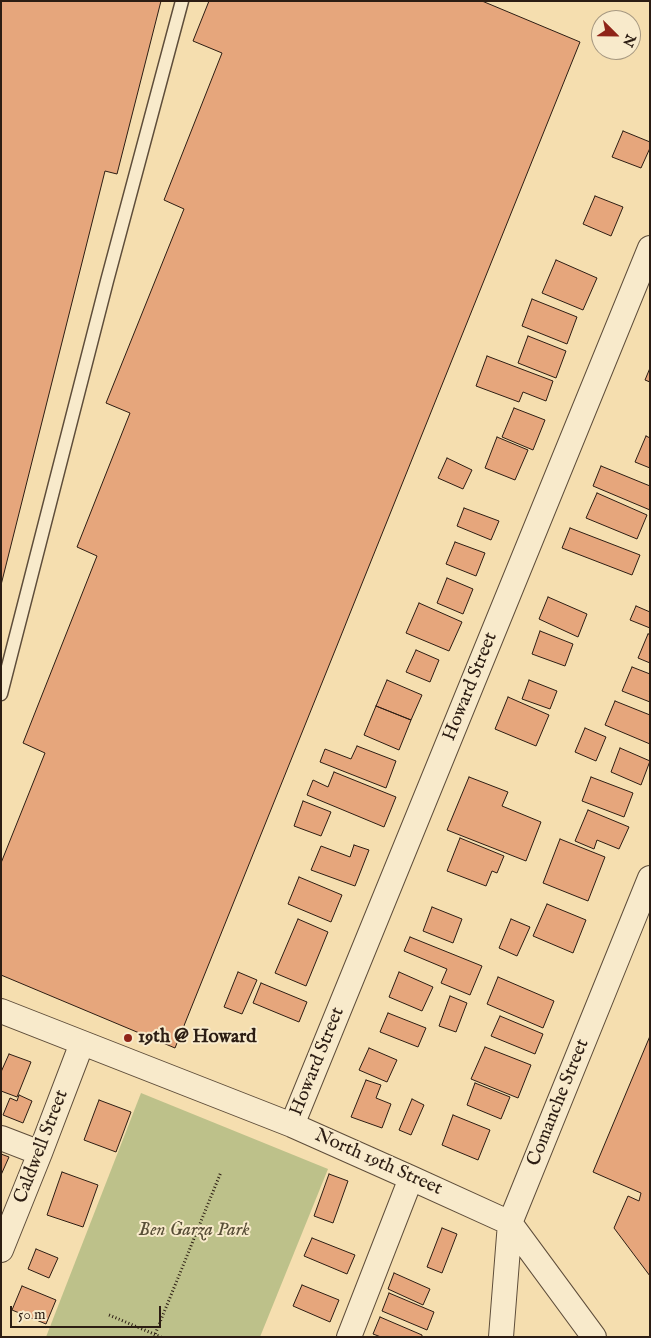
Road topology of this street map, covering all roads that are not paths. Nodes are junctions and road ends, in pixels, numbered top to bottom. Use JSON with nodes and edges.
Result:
{"nodes":[{"id":1,"x":182,"y":1,"type":"edge"},
{"id":2,"x":650,"y":248,"type":"edge"},
{"id":3,"x":1,"y":694,"type":"edge"},
{"id":4,"x":650,"y":878,"type":"edge"},
{"id":5,"x":1,"y":1011,"type":"edge"},
{"id":6,"x":82,"y":1043,"type":"junction"},
{"id":7,"x":292,"y":1125,"type":"junction"},
{"id":8,"x":1,"y":1138,"type":"edge"},
{"id":9,"x":40,"y":1153,"type":"junction"},
{"id":10,"x":412,"y":1178,"type":"junction"},
{"id":11,"x":510,"y":1223,"type":"junction"},
{"id":12,"x":1,"y":1250,"type":"edge"},
{"id":13,"x":350,"y":1337,"type":"edge"},
{"id":14,"x":501,"y":1337,"type":"edge"},
{"id":15,"x":594,"y":1337,"type":"edge"}],
"edges":[{"from":1,"to":3,"type":"lane"},
{"from":2,"to":7,"type":"street","name":"Howard Street"},
{"from":4,"to":11,"type":"street","name":"Comanche Street"},
{"from":5,"to":6,"type":"street","name":"North 19th Street"},
{"from":6,"to":7,"type":"street","name":"North 19th Street"},
{"from":6,"to":9,"type":"street","name":"Caldwell Street"},
{"from":7,"to":10,"type":"street","name":"North 19th Street"},
{"from":8,"to":9,"type":"street"},
{"from":9,"to":12,"type":"street","name":"Caldwell Street"},
{"from":10,"to":11,"type":"street","name":"North 19th Street"},
{"from":10,"to":13,"type":"street"},
{"from":11,"to":14,"type":"street","name":"Comanche Street"},
{"from":11,"to":15,"type":"street","name":"North 19th Street"}]}
